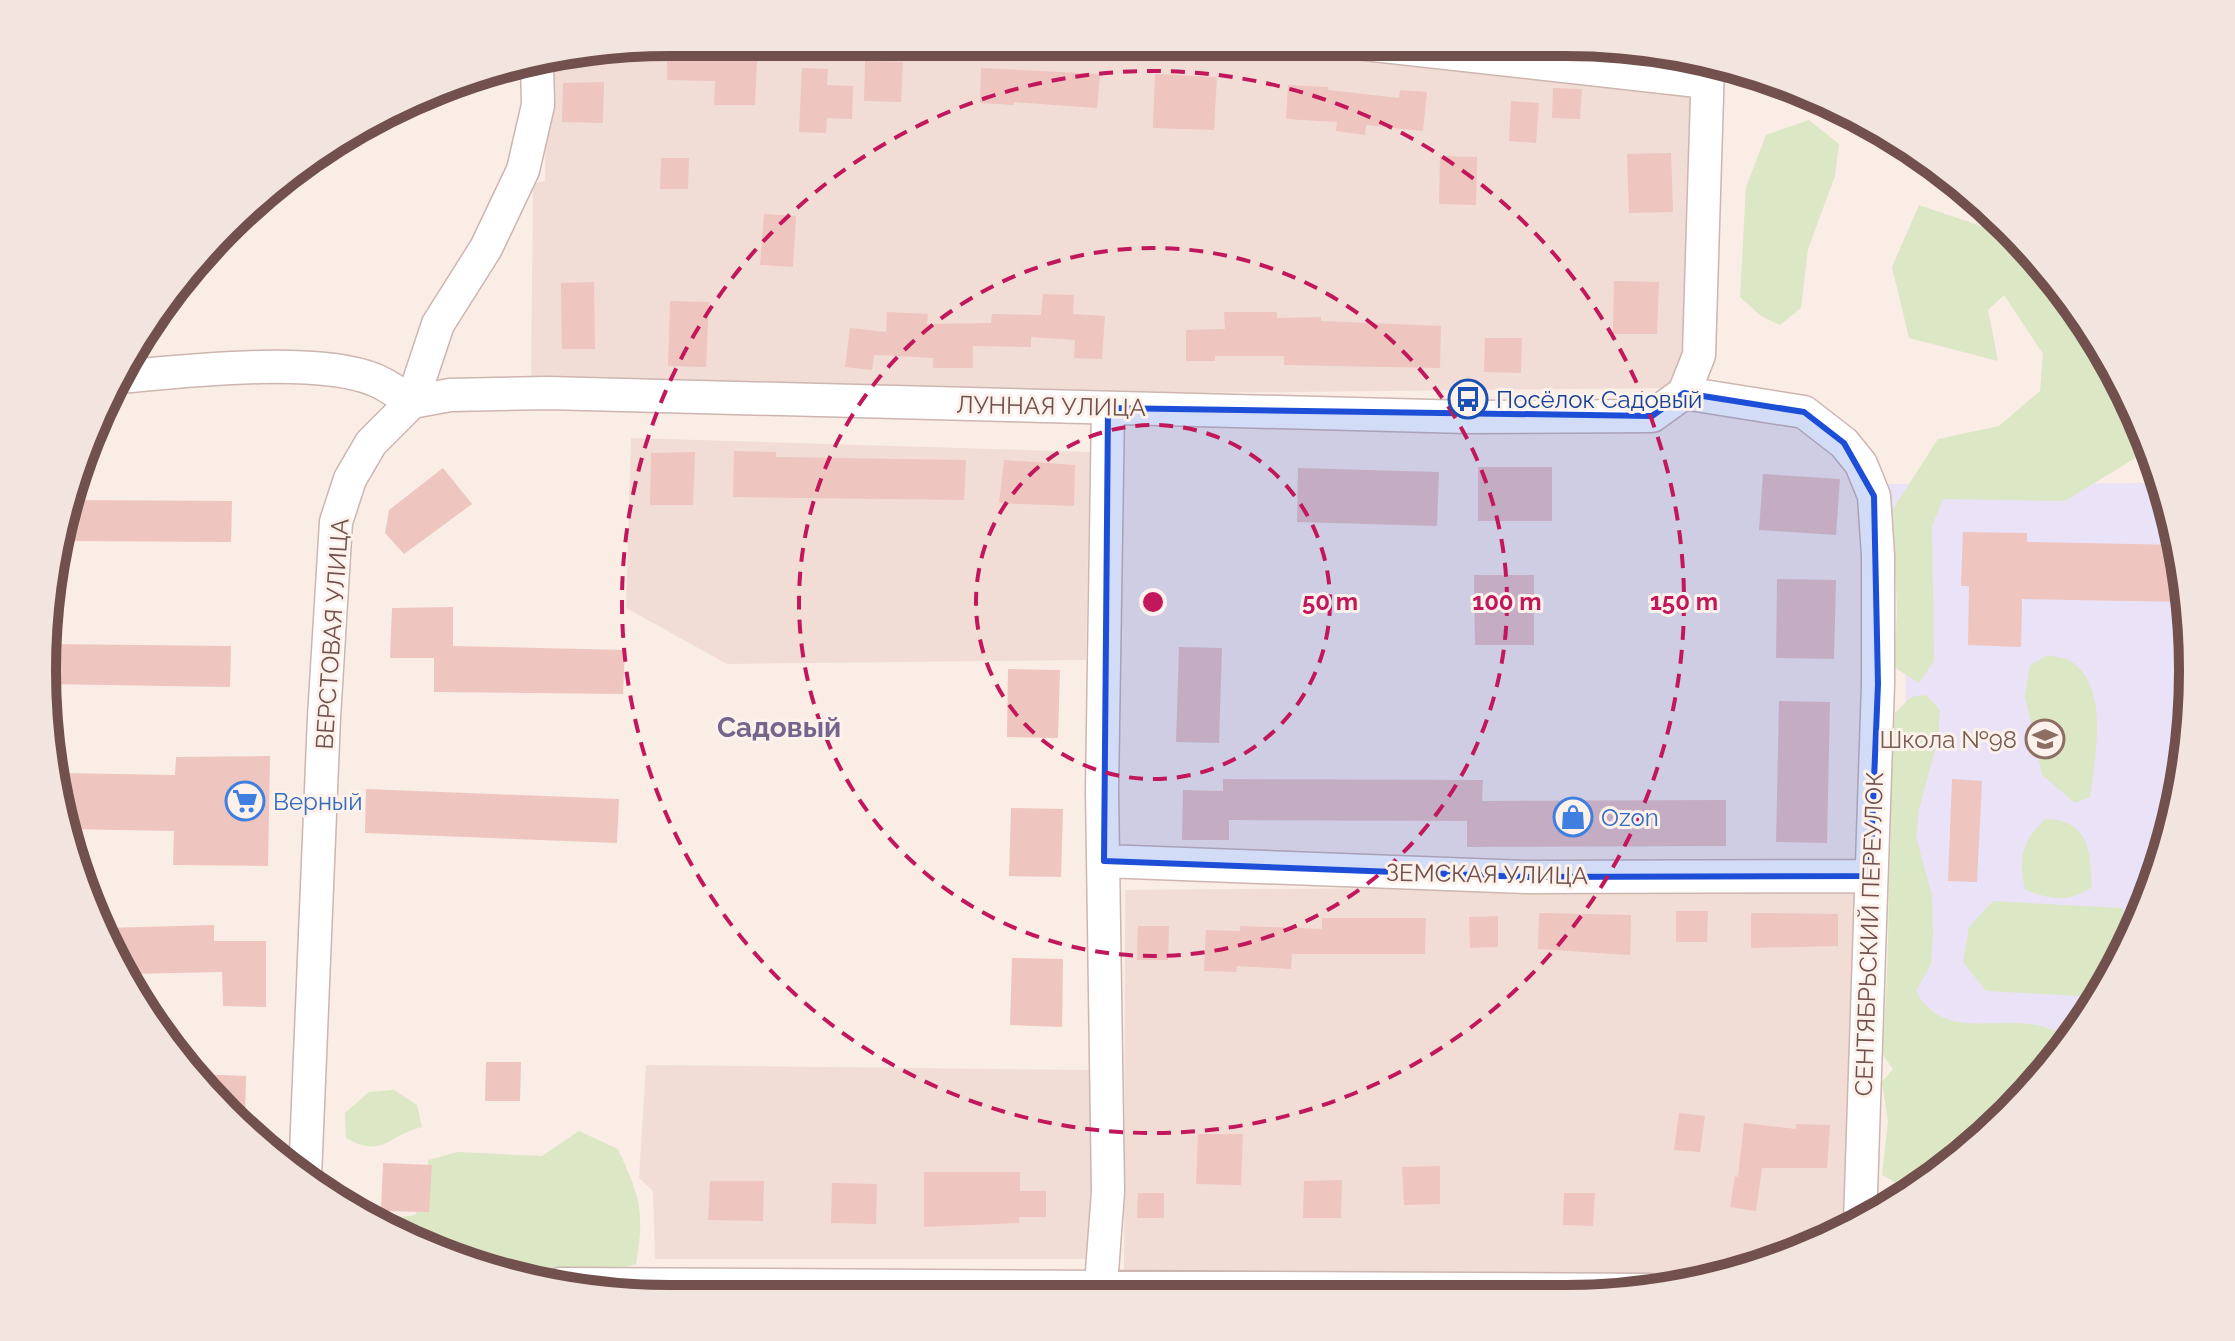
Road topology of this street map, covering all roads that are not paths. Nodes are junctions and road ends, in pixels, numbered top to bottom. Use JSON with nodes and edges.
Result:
{"nodes":[{"id":1,"x":1509,"y":56,"type":"edge"},
{"id":2,"x":537,"y":71,"type":"edge"},
{"id":3,"x":1705,"y":73,"type":"edge"},
{"id":4,"x":1708,"y":73,"type":"edge"},
{"id":5,"x":131,"y":376,"type":"edge"},
{"id":6,"x":1684,"y":393,"type":"junction"},
{"id":7,"x":412,"y":402,"type":"junction"},
{"id":8,"x":1108,"y":408,"type":"junction"},
{"id":9,"x":1104,"y":861,"type":"junction"},
{"id":10,"x":1870,"y":876,"type":"junction"},
{"id":11,"x":306,"y":1165,"type":"edge"},
{"id":12,"x":1860,"y":1209,"type":"edge"},
{"id":13,"x":1101,"y":1285,"type":"edge"}],
"edges":[{"from":1,"to":3,"type":"street"},
{"from":2,"to":7,"type":"street"},
{"from":4,"to":6,"type":"street"},
{"from":5,"to":7,"type":"street"},
{"from":6,"to":8,"type":"street","name":"ЛУННАЯ УЛИЦА"},
{"from":6,"to":10,"type":"street","name":"СЕНТЯБРЬСКИЙ ПЕРЕУЛОК"},
{"from":7,"to":8,"type":"street","name":"ЛУННАЯ УЛИЦА"},
{"from":7,"to":11,"type":"street","name":"ВЕРСТОВАЯ УЛИЦА"},
{"from":8,"to":9,"type":"street"},
{"from":9,"to":10,"type":"street","name":"ЗЕМСКАЯ УЛИЦА"},
{"from":9,"to":13,"type":"street"},
{"from":10,"to":12,"type":"street","name":"СЕНТЯБРЬСКИЙ ПЕРЕУЛОК"}]}
